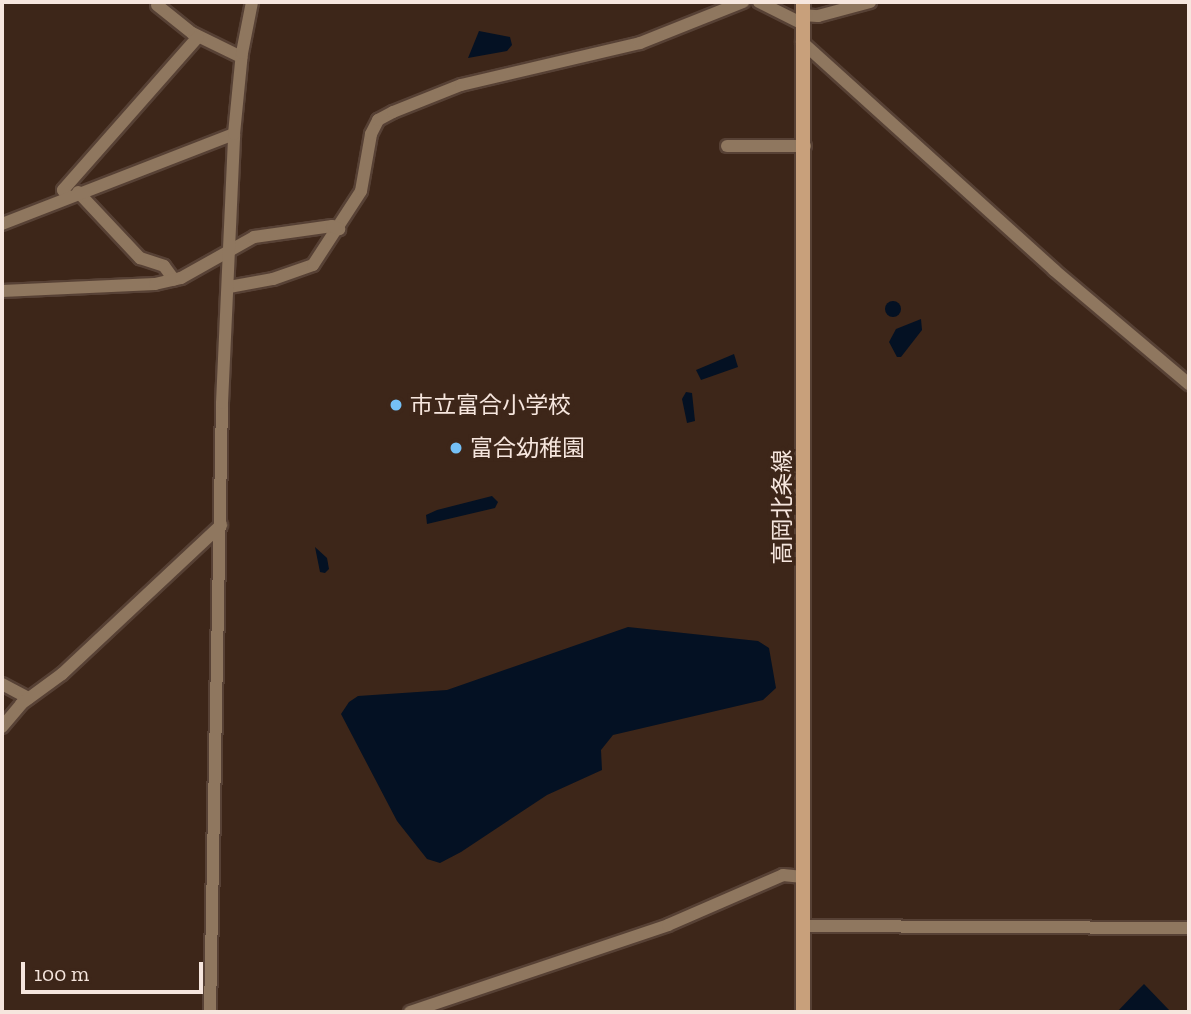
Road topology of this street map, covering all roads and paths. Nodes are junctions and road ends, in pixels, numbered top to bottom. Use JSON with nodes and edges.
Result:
{"nodes":[{"id":1,"x":252,"y":2,"type":"edge"},
{"id":2,"x":743,"y":2,"type":"edge"},
{"id":3,"x":760,"y":2,"type":"edge"},
{"id":4,"x":870,"y":2,"type":"edge"},
{"id":5,"x":158,"y":5,"type":"dead end"},
{"id":6,"x":802,"y":14,"type":"edge"},
{"id":7,"x":198,"y":37,"type":"junction"},
{"id":8,"x":802,"y":42,"type":"junction"},
{"id":9,"x":241,"y":57,"type":"junction"},
{"id":10,"x":234,"y":134,"type":"junction"},
{"id":11,"x":727,"y":146,"type":"dead end"},
{"id":12,"x":805,"y":146,"type":"junction"},
{"id":13,"x":73,"y":194,"type":"junction"},
{"id":14,"x":2,"y":224,"type":"edge"},
{"id":15,"x":339,"y":229,"type":"junction"},
{"id":16,"x":232,"y":248,"type":"junction"},
{"id":17,"x":174,"y":280,"type":"junction"},
{"id":18,"x":229,"y":287,"type":"junction"},
{"id":19,"x":2,"y":291,"type":"edge"},
{"id":20,"x":1189,"y":384,"type":"edge"},
{"id":21,"x":221,"y":525,"type":"junction"},
{"id":22,"x":2,"y":684,"type":"edge"},
{"id":23,"x":28,"y":698,"type":"junction"},
{"id":24,"x":2,"y":727,"type":"edge"},
{"id":25,"x":803,"y":877,"type":"junction"},
{"id":26,"x":803,"y":926,"type":"junction"},
{"id":27,"x":1189,"y":929,"type":"edge"},
{"id":28,"x":210,"y":1012,"type":"edge"},
{"id":29,"x":410,"y":1012,"type":"edge"},
{"id":30,"x":803,"y":1012,"type":"edge"}],
"edges":[{"from":1,"to":9,"type":"street"},
{"from":2,"to":15,"type":"street"},
{"from":3,"to":6,"type":"street"},
{"from":4,"to":6,"type":"street"},
{"from":5,"to":7,"type":"street"},
{"from":6,"to":8,"type":"main road","name":"高岡北条線"},
{"from":7,"to":9,"type":"street"},
{"from":7,"to":13,"type":"street"},
{"from":8,"to":12,"type":"main road","name":"高岡北条線"},
{"from":8,"to":20,"type":"street"},
{"from":9,"to":10,"type":"street"},
{"from":10,"to":13,"type":"street"},
{"from":10,"to":16,"type":"street"},
{"from":11,"to":12,"type":"street"},
{"from":12,"to":25,"type":"main road","name":"高岡北条線"},
{"from":13,"to":14,"type":"street"},
{"from":13,"to":17,"type":"street"},
{"from":15,"to":16,"type":"street"},
{"from":15,"to":18,"type":"street"},
{"from":16,"to":17,"type":"street"},
{"from":16,"to":18,"type":"street"},
{"from":17,"to":19,"type":"street"},
{"from":18,"to":21,"type":"street"},
{"from":21,"to":23,"type":"street"},
{"from":21,"to":28,"type":"street"},
{"from":22,"to":23,"type":"street"},
{"from":23,"to":24,"type":"street"},
{"from":25,"to":26,"type":"main road","name":"高岡北条線"},
{"from":25,"to":29,"type":"street"},
{"from":26,"to":27,"type":"street"},
{"from":26,"to":30,"type":"main road","name":"高岡北条線"}]}
